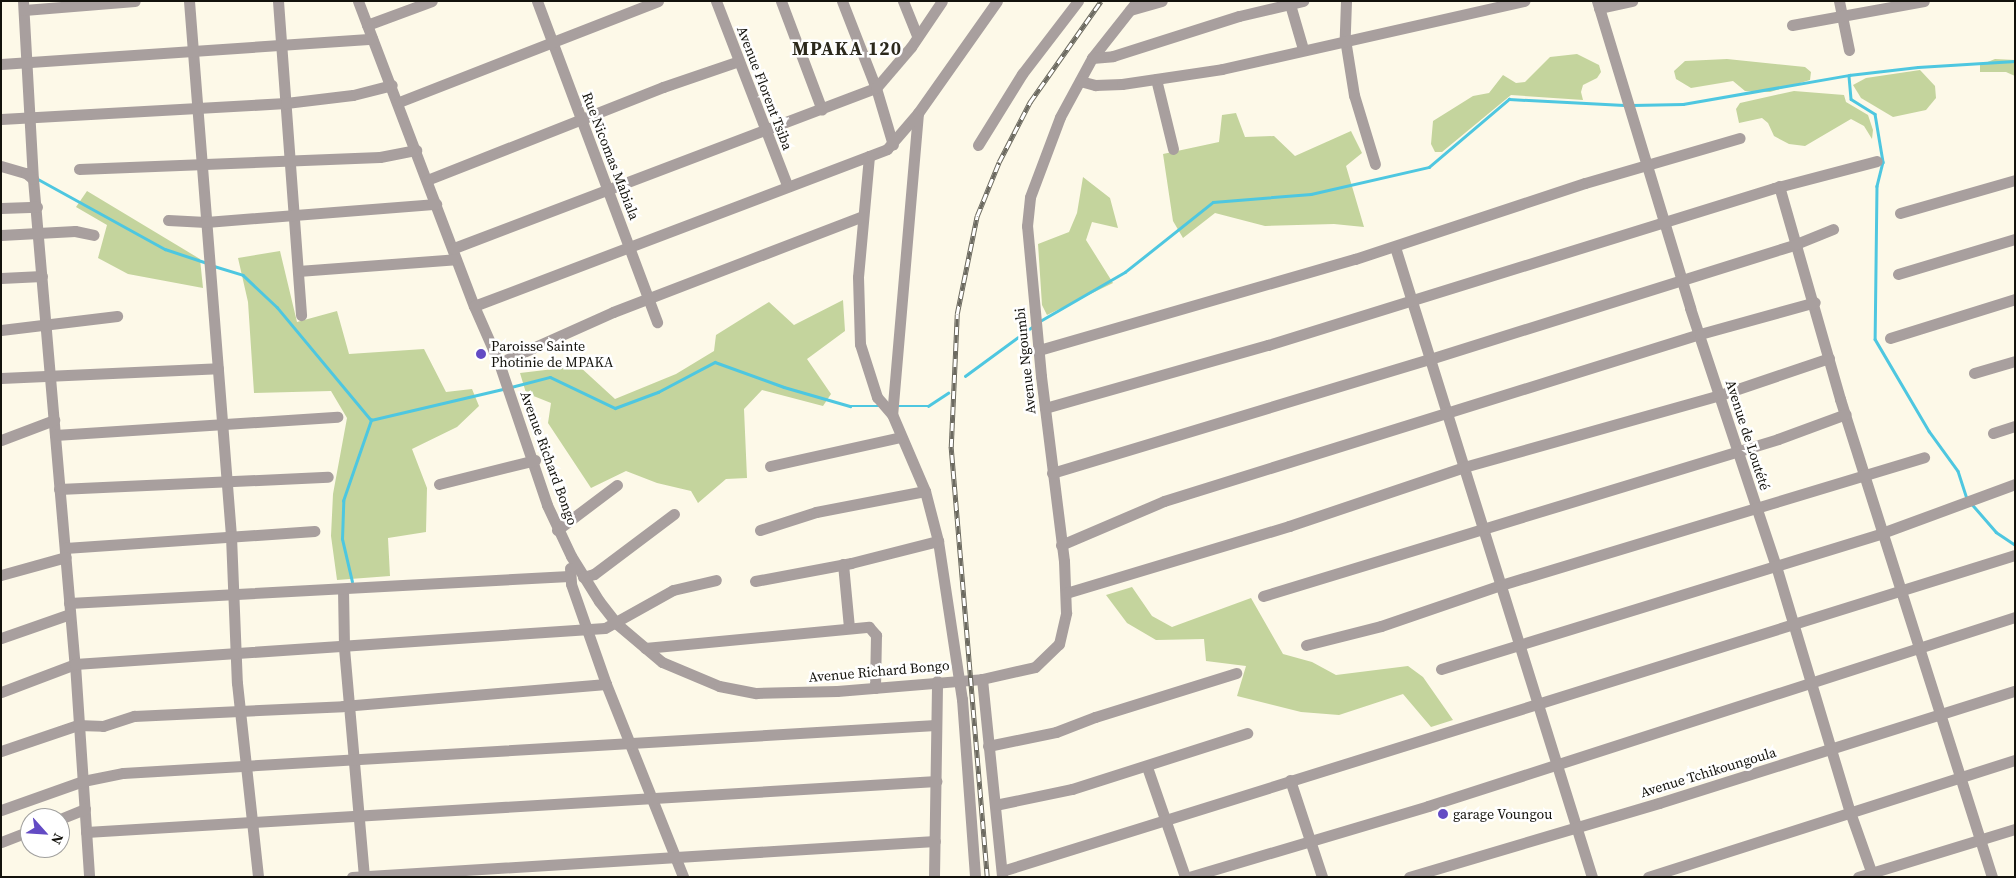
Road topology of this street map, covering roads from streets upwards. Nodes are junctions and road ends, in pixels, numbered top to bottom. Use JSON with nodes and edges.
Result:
{"nodes":[{"id":1,"x":135,"y":1,"type":"edge"},
{"id":2,"x":189,"y":1,"type":"edge"},
{"id":3,"x":278,"y":1,"type":"edge"},
{"id":4,"x":358,"y":1,"type":"edge"},
{"id":5,"x":432,"y":1,"type":"edge"},
{"id":6,"x":537,"y":1,"type":"edge"},
{"id":7,"x":658,"y":1,"type":"edge"},
{"id":8,"x":716,"y":1,"type":"edge"},
{"id":9,"x":781,"y":1,"type":"edge"},
{"id":10,"x":842,"y":1,"type":"edge"},
{"id":11,"x":903,"y":1,"type":"edge"},
{"id":12,"x":942,"y":1,"type":"edge"},
{"id":13,"x":997,"y":1,"type":"edge"},
{"id":14,"x":1078,"y":1,"type":"edge"},
{"id":15,"x":1162,"y":1,"type":"edge"},
{"id":16,"x":1303,"y":1,"type":"edge"},
{"id":17,"x":1346,"y":1,"type":"edge"},
{"id":18,"x":1524,"y":1,"type":"edge"},
{"id":19,"x":1632,"y":1,"type":"edge"},
{"id":20,"x":1839,"y":1,"type":"edge"},
{"id":21,"x":1924,"y":1,"type":"edge"},
{"id":22,"x":1289,"y":3,"type":"edge"},
{"id":23,"x":1905,"y":3,"type":"edge"},
{"id":24,"x":1486,"y":5,"type":"edge"},
{"id":25,"x":1598,"y":5,"type":"edge"},
{"id":26,"x":23,"y":6,"type":"edge"},
{"id":27,"x":1133,"y":6,"type":"edge"},
{"id":28,"x":1844,"y":17,"type":"junction"},
{"id":29,"x":1792,"y":25,"type":"dead end"},
{"id":30,"x":367,"y":26,"type":"junction"},
{"id":31,"x":917,"y":35,"type":"junction"},
{"id":32,"x":1345,"y":39,"type":"junction"},
{"id":33,"x":372,"y":40,"type":"junction"},
{"id":34,"x":551,"y":42,"type":"junction"},
{"id":35,"x":282,"y":44,"type":"junction"},
{"id":36,"x":1304,"y":49,"type":"junction"},
{"id":37,"x":1849,"y":50,"type":"dead end"},
{"id":38,"x":192,"y":52,"type":"junction"},
{"id":39,"x":1092,"y":58,"type":"junction"},
{"id":40,"x":739,"y":61,"type":"junction"},
{"id":41,"x":28,"y":62,"type":"junction"},
{"id":42,"x":1,"y":64,"type":"edge"},
{"id":43,"x":1156,"y":79,"type":"junction"},
{"id":44,"x":1080,"y":81,"type":"junction"},
{"id":45,"x":392,"y":85,"type":"junction"},
{"id":46,"x":876,"y":88,"type":"junction"},
{"id":47,"x":399,"y":102,"type":"junction"},
{"id":48,"x":286,"y":103,"type":"junction"},
{"id":49,"x":196,"y":110,"type":"junction"},
{"id":50,"x":822,"y":110,"type":"junction"},
{"id":51,"x":918,"y":113,"type":"junction"},
{"id":52,"x":30,"y":117,"type":"junction"},
{"id":53,"x":1,"y":119,"type":"edge"},
{"id":54,"x":581,"y":119,"type":"junction"},
{"id":55,"x":767,"y":132,"type":"junction"},
{"id":56,"x":1740,"y":138,"type":"dead end"},
{"id":57,"x":893,"y":145,"type":"junction"},
{"id":58,"x":978,"y":145,"type":"dead end"},
{"id":59,"x":1173,"y":149,"type":"dead end"},
{"id":60,"x":416,"y":150,"type":"junction"},
{"id":61,"x":870,"y":156,"type":"junction"},
{"id":62,"x":290,"y":159,"type":"junction"},
{"id":63,"x":1877,"y":161,"type":"dead end"},
{"id":64,"x":1375,"y":164,"type":"dead end"},
{"id":65,"x":200,"y":165,"type":"junction"},
{"id":66,"x":1647,"y":165,"type":"junction"},
{"id":67,"x":1,"y":166,"type":"edge"},
{"id":68,"x":80,"y":169,"type":"dead end"},
{"id":69,"x":33,"y":180,"type":"junction"},
{"id":70,"x":427,"y":180,"type":"junction"},
{"id":71,"x":2015,"y":180,"type":"edge"},
{"id":72,"x":787,"y":185,"type":"junction"},
{"id":73,"x":1779,"y":186,"type":"junction"},
{"id":74,"x":608,"y":192,"type":"junction"},
{"id":75,"x":436,"y":204,"type":"junction"},
{"id":76,"x":37,"y":207,"type":"junction"},
{"id":77,"x":1,"y":208,"type":"edge"},
{"id":78,"x":1900,"y":213,"type":"dead end"},
{"id":79,"x":294,"y":214,"type":"junction"},
{"id":80,"x":861,"y":217,"type":"junction"},
{"id":81,"x":168,"y":220,"type":"dead end"},
{"id":82,"x":206,"y":222,"type":"junction"},
{"id":83,"x":1665,"y":222,"type":"junction"},
{"id":84,"x":1833,"y":229,"type":"dead end"},
{"id":85,"x":38,"y":233,"type":"junction"},
{"id":86,"x":1,"y":235,"type":"edge"},
{"id":87,"x":94,"y":235,"type":"dead end"},
{"id":88,"x":2015,"y":239,"type":"edge"},
{"id":89,"x":1796,"y":244,"type":"junction"},
{"id":90,"x":629,"y":245,"type":"junction"},
{"id":91,"x":1395,"y":247,"type":"junction"},
{"id":92,"x":455,"y":253,"type":"junction"},
{"id":93,"x":298,"y":271,"type":"junction"},
{"id":94,"x":1898,"y":274,"type":"dead end"},
{"id":95,"x":42,"y":276,"type":"junction"},
{"id":96,"x":1,"y":278,"type":"edge"},
{"id":97,"x":1682,"y":278,"type":"junction"},
{"id":98,"x":648,"y":299,"type":"junction"},
{"id":99,"x":2015,"y":299,"type":"edge"},
{"id":100,"x":1412,"y":301,"type":"junction"},
{"id":101,"x":1815,"y":302,"type":"junction"},
{"id":102,"x":474,"y":306,"type":"junction"},
{"id":103,"x":301,"y":315,"type":"dead end"},
{"id":104,"x":117,"y":316,"type":"dead end"},
{"id":105,"x":657,"y":322,"type":"dead end"},
{"id":106,"x":46,"y":325,"type":"junction"},
{"id":107,"x":1,"y":330,"type":"edge"},
{"id":108,"x":1700,"y":334,"type":"junction"},
{"id":109,"x":1890,"y":338,"type":"dead end"},
{"id":110,"x":1039,"y":350,"type":"junction"},
{"id":111,"x":1829,"y":358,"type":"junction"},
{"id":112,"x":1430,"y":359,"type":"junction"},
{"id":113,"x":2015,"y":361,"type":"edge"},
{"id":114,"x":500,"y":362,"type":"junction"},
{"id":115,"x":218,"y":368,"type":"junction"},
{"id":116,"x":1974,"y":373,"type":"dead end"},
{"id":117,"x":50,"y":377,"type":"junction"},
{"id":118,"x":1,"y":378,"type":"edge"},
{"id":119,"x":1720,"y":395,"type":"junction"},
{"id":120,"x":1045,"y":408,"type":"junction"},
{"id":121,"x":892,"y":414,"type":"junction"},
{"id":122,"x":1447,"y":414,"type":"junction"},
{"id":123,"x":1846,"y":414,"type":"junction"},
{"id":124,"x":336,"y":417,"type":"dead end"},
{"id":125,"x":54,"y":420,"type":"junction"},
{"id":126,"x":221,"y":425,"type":"junction"},
{"id":127,"x":2015,"y":426,"type":"edge"},
{"id":128,"x":1993,"y":433,"type":"dead end"},
{"id":129,"x":55,"y":435,"type":"junction"},
{"id":130,"x":901,"y":437,"type":"junction"},
{"id":131,"x":1,"y":440,"type":"edge"},
{"id":132,"x":1738,"y":451,"type":"junction"},
{"id":133,"x":1924,"y":457,"type":"dead end"},
{"id":134,"x":534,"y":460,"type":"junction"},
{"id":135,"x":770,"y":466,"type":"dead end"},
{"id":136,"x":1464,"y":467,"type":"junction"},
{"id":137,"x":1052,"y":473,"type":"junction"},
{"id":138,"x":1863,"y":473,"type":"junction"},
{"id":139,"x":328,"y":477,"type":"dead end"},
{"id":140,"x":225,"y":481,"type":"junction"},
{"id":141,"x":439,"y":484,"type":"dead end"},
{"id":142,"x":2015,"y":484,"type":"edge"},
{"id":143,"x":617,"y":485,"type":"dead end"},
{"id":144,"x":60,"y":489,"type":"junction"},
{"id":145,"x":925,"y":491,"type":"junction"},
{"id":146,"x":1756,"y":508,"type":"junction"},
{"id":147,"x":674,"y":514,"type":"dead end"},
{"id":148,"x":1483,"y":528,"type":"junction"},
{"id":149,"x":557,"y":530,"type":"junction"},
{"id":150,"x":760,"y":530,"type":"dead end"},
{"id":151,"x":314,"y":531,"type":"dead end"},
{"id":152,"x":1882,"y":533,"type":"junction"},
{"id":153,"x":230,"y":536,"type":"junction"},
{"id":154,"x":938,"y":541,"type":"junction"},
{"id":155,"x":1062,"y":545,"type":"junction"},
{"id":156,"x":65,"y":552,"type":"junction"},
{"id":157,"x":2015,"y":555,"type":"edge"},
{"id":158,"x":571,"y":556,"type":"junction"},
{"id":159,"x":842,"y":564,"type":"junction"},
{"id":160,"x":1776,"y":566,"type":"junction"},
{"id":161,"x":1,"y":575,"type":"edge"},
{"id":162,"x":569,"y":576,"type":"junction"},
{"id":163,"x":583,"y":577,"type":"junction"},
{"id":164,"x":716,"y":580,"type":"dead end"},
{"id":165,"x":756,"y":581,"type":"dead end"},
{"id":166,"x":1501,"y":585,"type":"junction"},
{"id":167,"x":343,"y":589,"type":"junction"},
{"id":168,"x":1900,"y":591,"type":"junction"},
{"id":169,"x":1066,"y":593,"type":"junction"},
{"id":170,"x":234,"y":594,"type":"junction"},
{"id":171,"x":1263,"y":596,"type":"dead end"},
{"id":172,"x":70,"y":608,"type":"junction"},
{"id":173,"x":2015,"y":617,"type":"edge"},
{"id":174,"x":618,"y":624,"type":"junction"},
{"id":175,"x":1794,"y":625,"type":"junction"},
{"id":176,"x":849,"y":627,"type":"junction"},
{"id":177,"x":586,"y":631,"type":"junction"},
{"id":178,"x":1,"y":638,"type":"edge"},
{"id":179,"x":1306,"y":645,"type":"dead end"},
{"id":180,"x":1520,"y":646,"type":"junction"},
{"id":181,"x":344,"y":648,"type":"junction"},
{"id":182,"x":645,"y":648,"type":"junction"},
{"id":183,"x":1919,"y":648,"type":"junction"},
{"id":184,"x":237,"y":654,"type":"junction"},
{"id":185,"x":75,"y":664,"type":"junction"},
{"id":186,"x":1441,"y":669,"type":"dead end"},
{"id":187,"x":1236,"y":673,"type":"dead end"},
{"id":188,"x":976,"y":678,"type":"junction"},
{"id":189,"x":958,"y":680,"type":"junction"},
{"id":190,"x":937,"y":681,"type":"junction"},
{"id":191,"x":1810,"y":683,"type":"junction"},
{"id":192,"x":606,"y":684,"type":"junction"},
{"id":193,"x":875,"y":688,"type":"junction"},
{"id":194,"x":2015,"y":691,"type":"edge"},
{"id":195,"x":1,"y":692,"type":"edge"},
{"id":196,"x":350,"y":706,"type":"junction"},
{"id":197,"x":1539,"y":706,"type":"junction"},
{"id":198,"x":241,"y":710,"type":"junction"},
{"id":199,"x":1940,"y":717,"type":"junction"},
{"id":200,"x":78,"y":725,"type":"junction"},
{"id":201,"x":936,"y":725,"type":"junction"},
{"id":202,"x":1248,"y":733,"type":"dead end"},
{"id":203,"x":631,"y":741,"type":"junction"},
{"id":204,"x":988,"y":746,"type":"junction"},
{"id":205,"x":1832,"y":749,"type":"junction"},
{"id":206,"x":1,"y":751,"type":"edge"},
{"id":207,"x":354,"y":758,"type":"junction"},
{"id":208,"x":2015,"y":760,"type":"edge"},
{"id":209,"x":1557,"y":763,"type":"junction"},
{"id":210,"x":248,"y":765,"type":"junction"},
{"id":211,"x":1147,"y":767,"type":"junction"},
{"id":212,"x":1960,"y":779,"type":"junction"},
{"id":213,"x":1290,"y":780,"type":"junction"},
{"id":214,"x":83,"y":781,"type":"junction"},
{"id":215,"x":936,"y":781,"type":"junction"},
{"id":216,"x":652,"y":798,"type":"junction"},
{"id":217,"x":995,"y":805,"type":"junction"},
{"id":218,"x":1,"y":810,"type":"edge"},
{"id":219,"x":85,"y":810,"type":"junction"},
{"id":220,"x":1850,"y":812,"type":"junction"},
{"id":221,"x":70,"y":815,"type":"edge"},
{"id":222,"x":358,"y":816,"type":"junction"},
{"id":223,"x":253,"y":821,"type":"junction"},
{"id":224,"x":1164,"y":822,"type":"junction"},
{"id":225,"x":1577,"y":827,"type":"junction"},
{"id":226,"x":2015,"y":829,"type":"edge"},
{"id":227,"x":86,"y":832,"type":"junction"},
{"id":228,"x":20,"y":835,"type":"edge"},
{"id":229,"x":1979,"y":839,"type":"junction"},
{"id":230,"x":1310,"y":840,"type":"junction"},
{"id":231,"x":935,"y":841,"type":"junction"},
{"id":232,"x":1,"y":842,"type":"edge"},
{"id":233,"x":676,"y":857,"type":"junction"},
{"id":234,"x":1002,"y":874,"type":"edge"},
{"id":235,"x":1873,"y":874,"type":"edge"},
{"id":236,"x":360,"y":876,"type":"edge"},
{"id":237,"x":89,"y":877,"type":"edge"},
{"id":238,"x":258,"y":877,"type":"edge"},
{"id":239,"x":683,"y":877,"type":"edge"},
{"id":240,"x":934,"y":877,"type":"edge"},
{"id":241,"x":975,"y":877,"type":"edge"},
{"id":242,"x":1185,"y":877,"type":"edge"},
{"id":243,"x":1189,"y":877,"type":"edge"},
{"id":244,"x":1322,"y":877,"type":"edge"},
{"id":245,"x":1409,"y":877,"type":"edge"},
{"id":246,"x":1592,"y":877,"type":"edge"},
{"id":247,"x":1648,"y":877,"type":"edge"},
{"id":248,"x":1858,"y":877,"type":"edge"},
{"id":249,"x":1992,"y":877,"type":"edge"}],
"edges":[{"from":1,"to":26,"type":"street"},
{"from":2,"to":38,"type":"street"},
{"from":3,"to":35,"type":"street"},
{"from":4,"to":30,"type":"street","name":"Avenue Richard Bongo"},
{"from":5,"to":30,"type":"street"},
{"from":6,"to":34,"type":"street","name":"Rue Nicomas Mabiala"},
{"from":7,"to":34,"type":"street"},
{"from":8,"to":40,"type":"street","name":"Avenue Florent Tsiba"},
{"from":9,"to":50,"type":"street"},
{"from":10,"to":46,"type":"street"},
{"from":11,"to":31,"type":"street"},
{"from":12,"to":31,"type":"street"},
{"from":13,"to":51,"type":"street"},
{"from":14,"to":58,"type":"street"},
{"from":15,"to":27,"type":"street"},
{"from":16,"to":22,"type":"street"},
{"from":17,"to":32,"type":"street"},
{"from":18,"to":24,"type":"street"},
{"from":19,"to":25,"type":"street"},
{"from":20,"to":28,"type":"street"},
{"from":21,"to":23,"type":"street"},
{"from":22,"to":36,"type":"street"},
{"from":22,"to":39,"type":"street"},
{"from":23,"to":28,"type":"street"},
{"from":24,"to":32,"type":"street"},
{"from":25,"to":66,"type":"street","name":"Avenue de Loutété"},
{"from":26,"to":41,"type":"street"},
{"from":27,"to":39,"type":"street","name":"Avenue Ngoumbi"},
{"from":28,"to":29,"type":"street"},
{"from":28,"to":37,"type":"street"},
{"from":30,"to":33,"type":"street","name":"Avenue Richard Bongo"},
{"from":31,"to":46,"type":"street"},
{"from":32,"to":36,"type":"street"},
{"from":32,"to":64,"type":"street"},
{"from":33,"to":35,"type":"street"},
{"from":33,"to":45,"type":"street","name":"Avenue Richard Bongo"},
{"from":34,"to":47,"type":"street"},
{"from":34,"to":54,"type":"street","name":"Rue Nicomas Mabiala"},
{"from":35,"to":38,"type":"street"},
{"from":35,"to":48,"type":"street"},
{"from":36,"to":43,"type":"street"},
{"from":38,"to":41,"type":"street"},
{"from":38,"to":49,"type":"street"},
{"from":39,"to":44,"type":"street","name":"Avenue Ngoumbi"},
{"from":40,"to":54,"type":"street"},
{"from":40,"to":55,"type":"street","name":"Avenue Florent Tsiba"},
{"from":41,"to":42,"type":"street"},
{"from":41,"to":52,"type":"street"},
{"from":43,"to":44,"type":"street"},
{"from":43,"to":59,"type":"street"},
{"from":44,"to":110,"type":"street","name":"Avenue Ngoumbi"},
{"from":45,"to":47,"type":"street","name":"Avenue Richard Bongo"},
{"from":45,"to":48,"type":"street"},
{"from":46,"to":50,"type":"street"},
{"from":46,"to":57,"type":"street"},
{"from":47,"to":60,"type":"street","name":"Avenue Richard Bongo"},
{"from":48,"to":49,"type":"street"},
{"from":48,"to":62,"type":"street"},
{"from":49,"to":52,"type":"street"},
{"from":49,"to":65,"type":"street"},
{"from":50,"to":55,"type":"street"},
{"from":51,"to":57,"type":"street"},
{"from":51,"to":121,"type":"street"},
{"from":52,"to":53,"type":"street"},
{"from":52,"to":69,"type":"street"},
{"from":54,"to":70,"type":"street"},
{"from":54,"to":74,"type":"street","name":"Rue Nicomas Mabiala"},
{"from":55,"to":72,"type":"street","name":"Avenue Florent Tsiba"},
{"from":55,"to":74,"type":"street"},
{"from":56,"to":66,"type":"street"},
{"from":57,"to":61,"type":"street"},
{"from":60,"to":62,"type":"street"},
{"from":60,"to":70,"type":"street","name":"Avenue Richard Bongo"},
{"from":61,"to":72,"type":"street"},
{"from":61,"to":80,"type":"street"},
{"from":62,"to":65,"type":"street"},
{"from":62,"to":79,"type":"street"},
{"from":63,"to":73,"type":"street"},
{"from":65,"to":68,"type":"street"},
{"from":65,"to":82,"type":"street"},
{"from":66,"to":83,"type":"street","name":"Avenue de Loutété"},
{"from":66,"to":91,"type":"street"},
{"from":67,"to":69,"type":"street"},
{"from":69,"to":76,"type":"street"},
{"from":70,"to":75,"type":"street","name":"Avenue Richard Bongo"},
{"from":71,"to":78,"type":"street"},
{"from":72,"to":90,"type":"street"},
{"from":73,"to":83,"type":"street"},
{"from":73,"to":89,"type":"street"},
{"from":74,"to":90,"type":"street","name":"Rue Nicomas Mabiala"},
{"from":74,"to":92,"type":"street"},
{"from":75,"to":79,"type":"street"},
{"from":75,"to":92,"type":"street","name":"Avenue Richard Bongo"},
{"from":76,"to":77,"type":"street"},
{"from":76,"to":85,"type":"street"},
{"from":79,"to":82,"type":"street"},
{"from":79,"to":93,"type":"street"},
{"from":80,"to":98,"type":"street"},
{"from":80,"to":121,"type":"street"},
{"from":81,"to":82,"type":"street"},
{"from":82,"to":115,"type":"street"},
{"from":83,"to":97,"type":"street","name":"Avenue de Loutété"},
{"from":83,"to":100,"type":"street"},
{"from":84,"to":89,"type":"street"},
{"from":85,"to":86,"type":"street"},
{"from":85,"to":87,"type":"street"},
{"from":85,"to":95,"type":"street"},
{"from":88,"to":94,"type":"street"},
{"from":89,"to":97,"type":"street"},
{"from":89,"to":101,"type":"street"},
{"from":90,"to":98,"type":"street","name":"Rue Nicomas Mabiala"},
{"from":90,"to":102,"type":"street"},
{"from":91,"to":100,"type":"street"},
{"from":91,"to":110,"type":"street"},
{"from":92,"to":93,"type":"street"},
{"from":92,"to":102,"type":"street","name":"Avenue Richard Bongo"},
{"from":93,"to":103,"type":"street"},
{"from":95,"to":96,"type":"street"},
{"from":95,"to":106,"type":"street"},
{"from":97,"to":108,"type":"street","name":"Avenue de Loutété"},
{"from":97,"to":112,"type":"street"},
{"from":98,"to":105,"type":"street","name":"Rue Nicomas Mabiala"},
{"from":98,"to":114,"type":"street"},
{"from":99,"to":109,"type":"street"},
{"from":100,"to":112,"type":"street"},
{"from":100,"to":120,"type":"street"},
{"from":101,"to":108,"type":"street"},
{"from":101,"to":111,"type":"street"},
{"from":102,"to":114,"type":"street","name":"Avenue Richard Bongo"},
{"from":104,"to":106,"type":"street"},
{"from":106,"to":107,"type":"street"},
{"from":106,"to":117,"type":"street"},
{"from":108,"to":119,"type":"street","name":"Avenue de Loutété"},
{"from":108,"to":122,"type":"street"},
{"from":110,"to":120,"type":"street","name":"Avenue Ngoumbi"},
{"from":111,"to":119,"type":"street"},
{"from":111,"to":123,"type":"street"},
{"from":112,"to":122,"type":"street"},
{"from":112,"to":137,"type":"street"},
{"from":113,"to":116,"type":"street"},
{"from":114,"to":134,"type":"street","name":"Avenue Richard Bongo"},
{"from":115,"to":117,"type":"street"},
{"from":115,"to":126,"type":"street"},
{"from":117,"to":118,"type":"street"},
{"from":117,"to":125,"type":"street"},
{"from":119,"to":132,"type":"street","name":"Avenue de Loutété"},
{"from":119,"to":136,"type":"street"},
{"from":120,"to":137,"type":"street","name":"Avenue Ngoumbi"},
{"from":121,"to":130,"type":"street"},
{"from":122,"to":136,"type":"street"},
{"from":122,"to":155,"type":"street"},
{"from":123,"to":132,"type":"street"},
{"from":123,"to":138,"type":"street"},
{"from":124,"to":126,"type":"street"},
{"from":125,"to":129,"type":"street"},
{"from":125,"to":131,"type":"street"},
{"from":126,"to":129,"type":"street"},
{"from":126,"to":140,"type":"street"},
{"from":127,"to":128,"type":"street"},
{"from":129,"to":144,"type":"street"},
{"from":130,"to":135,"type":"street"},
{"from":130,"to":145,"type":"street"},
{"from":132,"to":146,"type":"street","name":"Avenue de Loutété"},
{"from":132,"to":148,"type":"street"},
{"from":133,"to":138,"type":"street"},
{"from":134,"to":141,"type":"street"},
{"from":134,"to":149,"type":"street","name":"Avenue Richard Bongo"},
{"from":136,"to":148,"type":"street"},
{"from":136,"to":169,"type":"street"},
{"from":137,"to":155,"type":"street","name":"Avenue Ngoumbi"},
{"from":138,"to":146,"type":"street"},
{"from":138,"to":152,"type":"street"},
{"from":139,"to":140,"type":"street"},
{"from":140,"to":144,"type":"street"},
{"from":140,"to":153,"type":"street"},
{"from":142,"to":152,"type":"street"},
{"from":143,"to":149,"type":"street"},
{"from":144,"to":156,"type":"street"},
{"from":145,"to":150,"type":"street"},
{"from":145,"to":154,"type":"street"},
{"from":146,"to":160,"type":"street","name":"Avenue de Loutété"},
{"from":146,"to":166,"type":"street"},
{"from":147,"to":163,"type":"street"},
{"from":148,"to":166,"type":"street"},
{"from":148,"to":171,"type":"street"},
{"from":149,"to":158,"type":"street","name":"Avenue Richard Bongo"},
{"from":151,"to":153,"type":"street"},
{"from":152,"to":160,"type":"street"},
{"from":152,"to":168,"type":"street"},
{"from":153,"to":156,"type":"street"},
{"from":153,"to":170,"type":"street"},
{"from":154,"to":159,"type":"street"},
{"from":154,"to":189,"type":"street"},
{"from":155,"to":169,"type":"street","name":"Avenue Ngoumbi"},
{"from":156,"to":161,"type":"street"},
{"from":156,"to":172,"type":"street"},
{"from":157,"to":168,"type":"street"},
{"from":158,"to":162,"type":"street"},
{"from":158,"to":163,"type":"street","name":"Avenue Richard Bongo"},
{"from":159,"to":165,"type":"street"},
{"from":159,"to":176,"type":"street"},
{"from":160,"to":175,"type":"street","name":"Avenue de Loutété"},
{"from":160,"to":180,"type":"street"},
{"from":162,"to":167,"type":"street"},
{"from":162,"to":177,"type":"street"},
{"from":163,"to":174,"type":"street","name":"Avenue Richard Bongo"},
{"from":164,"to":174,"type":"street"},
{"from":166,"to":179,"type":"street"},
{"from":166,"to":180,"type":"street"},
{"from":167,"to":170,"type":"street"},
{"from":167,"to":181,"type":"street"},
{"from":168,"to":175,"type":"street"},
{"from":168,"to":183,"type":"street"},
{"from":169,"to":188,"type":"street","name":"Avenue Ngoumbi"},
{"from":170,"to":172,"type":"street"},
{"from":170,"to":184,"type":"street"},
{"from":172,"to":178,"type":"street"},
{"from":172,"to":185,"type":"street"},
{"from":173,"to":183,"type":"street"},
{"from":174,"to":177,"type":"street"},
{"from":174,"to":182,"type":"street","name":"Avenue Richard Bongo"},
{"from":175,"to":191,"type":"street","name":"Avenue de Loutété"},
{"from":175,"to":197,"type":"street"},
{"from":176,"to":182,"type":"street"},
{"from":176,"to":193,"type":"street"},
{"from":177,"to":181,"type":"street"},
{"from":177,"to":192,"type":"street"},
{"from":180,"to":186,"type":"street"},
{"from":180,"to":197,"type":"street"},
{"from":181,"to":184,"type":"street"},
{"from":181,"to":196,"type":"street"},
{"from":182,"to":193,"type":"street","name":"Avenue Richard Bongo"},
{"from":183,"to":191,"type":"street"},
{"from":183,"to":199,"type":"street"},
{"from":184,"to":185,"type":"street"},
{"from":184,"to":198,"type":"street"},
{"from":185,"to":195,"type":"street"},
{"from":185,"to":200,"type":"street"},
{"from":187,"to":204,"type":"street"},
{"from":188,"to":189,"type":"street","name":"Avenue Richard Bongo"},
{"from":188,"to":204,"type":"street"},
{"from":189,"to":190,"type":"street","name":"Avenue Richard Bongo"},
{"from":189,"to":241,"type":"street"},
{"from":190,"to":193,"type":"street","name":"Avenue Richard Bongo"},
{"from":190,"to":201,"type":"street"},
{"from":191,"to":205,"type":"street","name":"Avenue de Loutété"},
{"from":191,"to":209,"type":"street"},
{"from":192,"to":196,"type":"street"},
{"from":192,"to":203,"type":"street"},
{"from":194,"to":199,"type":"street","name":"Avenue Tchikoungoula"},
{"from":196,"to":198,"type":"street"},
{"from":196,"to":207,"type":"street"},
{"from":197,"to":209,"type":"street"},
{"from":197,"to":213,"type":"street"},
{"from":198,"to":200,"type":"street"},
{"from":198,"to":210,"type":"street"},
{"from":199,"to":205,"type":"street","name":"Avenue Tchikoungoula"},
{"from":199,"to":212,"type":"street"},
{"from":200,"to":206,"type":"street"},
{"from":200,"to":214,"type":"street"},
{"from":201,"to":203,"type":"street"},
{"from":201,"to":215,"type":"street"},
{"from":202,"to":211,"type":"street"},
{"from":203,"to":207,"type":"street"},
{"from":203,"to":216,"type":"street"},
{"from":204,"to":217,"type":"street"},
{"from":205,"to":220,"type":"street","name":"Avenue de Loutété"},
{"from":205,"to":225,"type":"street","name":"Avenue Tchikoungoula"},
{"from":207,"to":210,"type":"street"},
{"from":207,"to":222,"type":"street"},
{"from":208,"to":212,"type":"street"},
{"from":209,"to":225,"type":"street"},
{"from":209,"to":230,"type":"street"},
{"from":210,"to":214,"type":"street"},
{"from":210,"to":223,"type":"street"},
{"from":211,"to":217,"type":"street"},
{"from":211,"to":224,"type":"street"},
{"from":212,"to":220,"type":"street"},
{"from":212,"to":229,"type":"street"},
{"from":213,"to":224,"type":"street"},
{"from":213,"to":230,"type":"street"},
{"from":214,"to":218,"type":"street"},
{"from":214,"to":219,"type":"street"},
{"from":215,"to":216,"type":"street"},
{"from":215,"to":231,"type":"street"},
{"from":216,"to":222,"type":"street"},
{"from":216,"to":233,"type":"street"},
{"from":217,"to":234,"type":"street"},
{"from":219,"to":221,"type":"street"},
{"from":219,"to":227,"type":"street"},
{"from":220,"to":235,"type":"street","name":"Avenue de Loutété"},
{"from":220,"to":247,"type":"street"},
{"from":222,"to":223,"type":"street"},
{"from":222,"to":236,"type":"street"},
{"from":223,"to":227,"type":"street"},
{"from":223,"to":238,"type":"street"},
{"from":224,"to":234,"type":"street"},
{"from":224,"to":242,"type":"street"},
{"from":225,"to":245,"type":"street","name":"Avenue Tchikoungoula"},
{"from":225,"to":246,"type":"street"},
{"from":226,"to":229,"type":"street"},
{"from":227,"to":237,"type":"street"},
{"from":228,"to":232,"type":"street"},
{"from":229,"to":235,"type":"street"},
{"from":229,"to":249,"type":"street"},
{"from":230,"to":243,"type":"street"},
{"from":230,"to":244,"type":"street"},
{"from":231,"to":233,"type":"street"},
{"from":231,"to":240,"type":"street"},
{"from":233,"to":236,"type":"street"},
{"from":233,"to":239,"type":"street"},
{"from":235,"to":248,"type":"street"}]}
